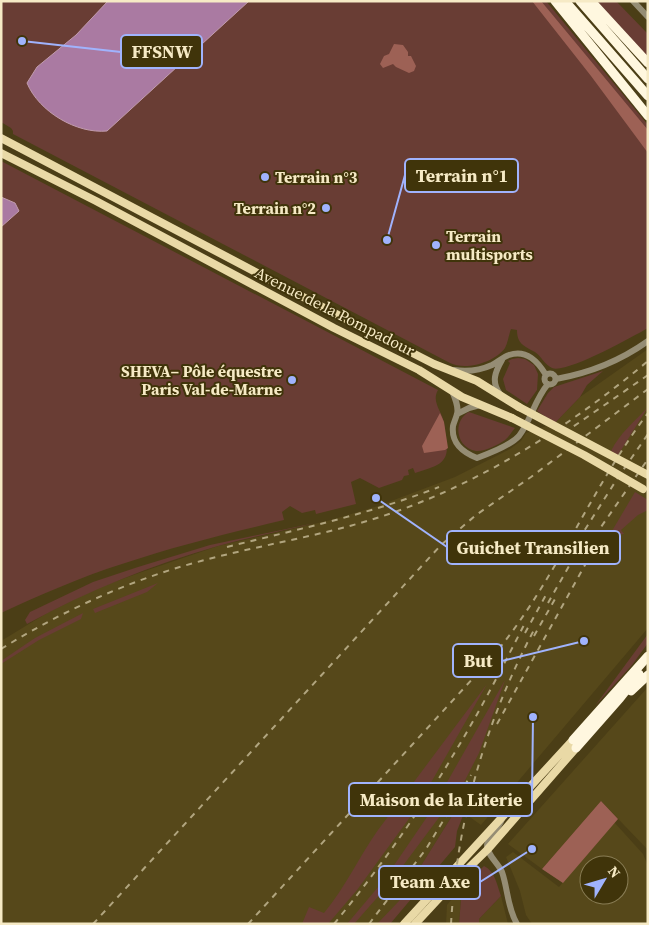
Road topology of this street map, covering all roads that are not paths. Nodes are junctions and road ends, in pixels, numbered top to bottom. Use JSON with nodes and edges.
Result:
{"nodes":[{"id":1,"x":555,"y":1,"type":"edge"},
{"id":2,"x":565,"y":1,"type":"edge"},
{"id":3,"x":580,"y":1,"type":"edge"},
{"id":4,"x":591,"y":1,"type":"edge"},
{"id":5,"x":633,"y":1,"type":"edge"},
{"id":6,"x":648,"y":17,"type":"edge"},
{"id":7,"x":648,"y":64,"type":"edge"},
{"id":8,"x":648,"y":79,"type":"edge"},
{"id":9,"x":648,"y":96,"type":"edge"},
{"id":10,"x":648,"y":116,"type":"edge"},
{"id":11,"x":1,"y":138,"type":"edge"},
{"id":12,"x":5,"y":155,"type":"edge"},
{"id":13,"x":648,"y":341,"type":"edge"},
{"id":14,"x":502,"y":359,"type":"junction"},
{"id":15,"x":448,"y":369,"type":"junction"},
{"id":16,"x":546,"y":375,"type":"junction"},
{"id":17,"x":556,"y":379,"type":"junction"},
{"id":18,"x":548,"y":384,"type":"junction"},
{"id":19,"x":452,"y":391,"type":"junction"},
{"id":20,"x":506,"y":400,"type":"junction"},
{"id":21,"x":480,"y":406,"type":"junction"},
{"id":22,"x":457,"y":414,"type":"junction"},
{"id":23,"x":648,"y":475,"type":"edge"},
{"id":24,"x":646,"y":490,"type":"edge"},
{"id":25,"x":648,"y":647,"type":"edge"},
{"id":26,"x":648,"y":656,"type":"edge"},
{"id":27,"x":648,"y":665,"type":"edge"},
{"id":28,"x":636,"y":669,"type":"junction"},
{"id":29,"x":648,"y":675,"type":"edge"},
{"id":30,"x":620,"y":698,"type":"junction"},
{"id":31,"x":574,"y":744,"type":"junction"},
{"id":32,"x":504,"y":814,"type":"junction"},
{"id":33,"x":487,"y":850,"type":"junction"},
{"id":34,"x":404,"y":924,"type":"edge"},
{"id":35,"x":415,"y":924,"type":"edge"},
{"id":36,"x":517,"y":924,"type":"edge"}],
"edges":[{"from":1,"to":10,"type":"highway"},
{"from":2,"to":9,"type":"highway"},
{"from":3,"to":8,"type":"highway"},
{"from":4,"to":7,"type":"highway"},
{"from":5,"to":6,"type":"street"},
{"from":11,"to":15,"type":"main road","name":"Avenue de la Pompadour"},
{"from":12,"to":19,"type":"main road","name":"Avenue de la Pompadour"},
{"from":13,"to":17,"type":"street"},
{"from":14,"to":15,"type":"street"},
{"from":14,"to":16,"type":"street"},
{"from":14,"to":20,"type":"street"},
{"from":15,"to":20,"type":"main road","name":"Avenue de la Pompadour"},
{"from":16,"to":17,"type":"street"},
{"from":16,"to":18,"type":"street"},
{"from":17,"to":18,"type":"street"},
{"from":18,"to":22,"type":"street"},
{"from":19,"to":21,"type":"main road","name":"Avenue de la Pompadour"},
{"from":19,"to":22,"type":"street"},
{"from":20,"to":23,"type":"main road","name":"Avenue de la Pompadour","bridge":true},
{"from":21,"to":22,"type":"street"},
{"from":21,"to":24,"type":"main road","name":"Avenue de la Pompadour","bridge":true},
{"from":25,"to":28,"type":"highway"},
{"from":26,"to":28,"type":"highway"},
{"from":27,"to":30,"type":"highway"},
{"from":28,"to":31,"type":"highway"},
{"from":29,"to":30,"type":"highway"},
{"from":30,"to":31,"type":"highway"},
{"from":31,"to":32,"type":"main road"},
{"from":31,"to":33,"type":"main road"},
{"from":32,"to":33,"type":"street"},
{"from":32,"to":34,"type":"main road"},
{"from":33,"to":35,"type":"main road"},
{"from":33,"to":36,"type":"street"}]}
